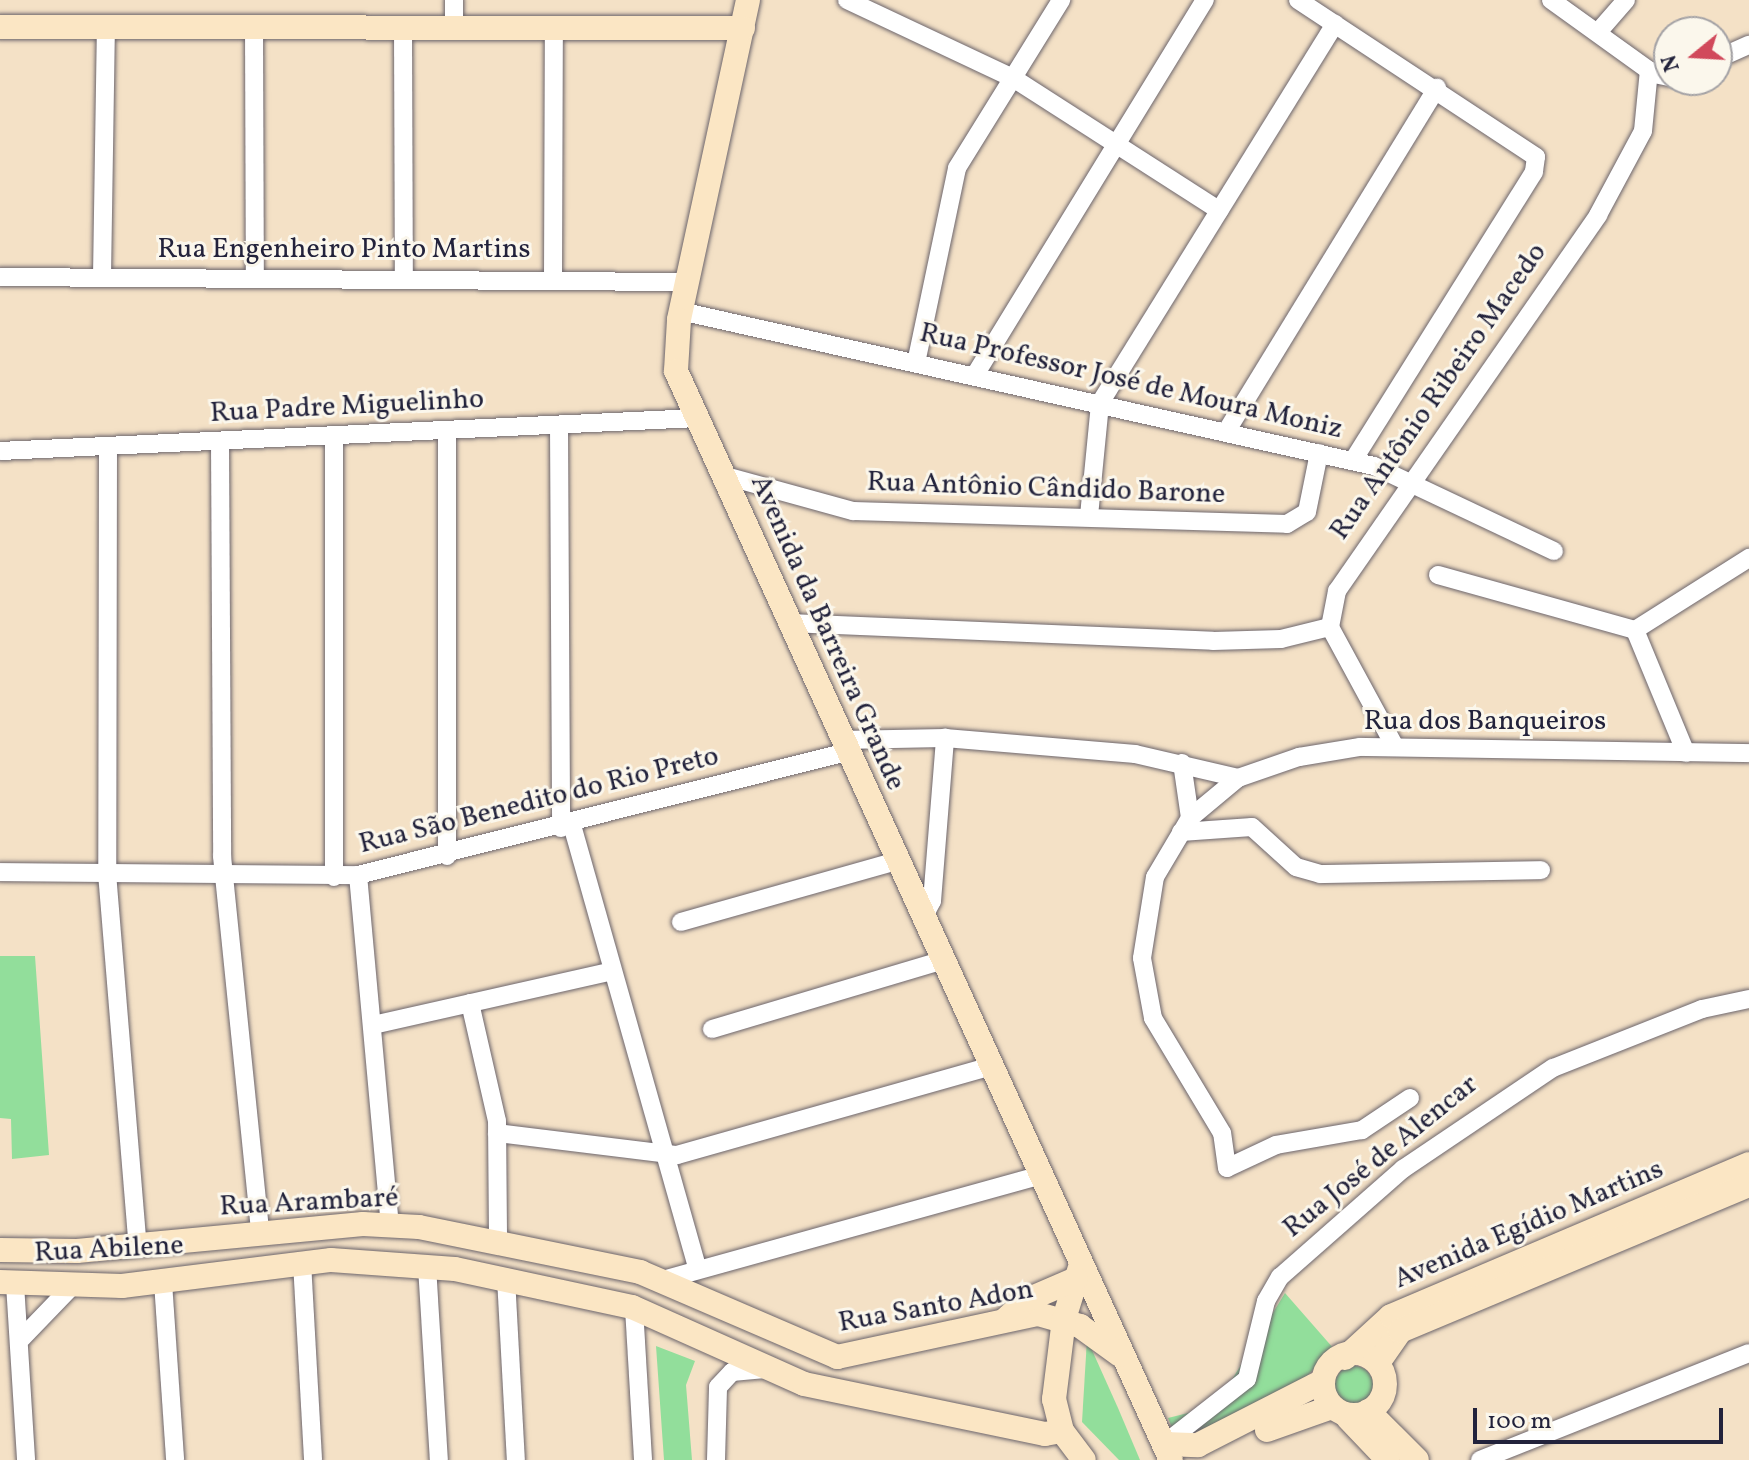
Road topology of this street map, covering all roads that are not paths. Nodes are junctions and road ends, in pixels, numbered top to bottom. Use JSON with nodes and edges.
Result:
{"nodes":[{"id":1,"x":454,"y":0,"type":"edge"},
{"id":2,"x":748,"y":0,"type":"edge"},
{"id":3,"x":847,"y":0,"type":"edge"},
{"id":4,"x":1061,"y":0,"type":"edge"},
{"id":5,"x":1205,"y":0,"type":"edge"},
{"id":6,"x":1298,"y":0,"type":"edge"},
{"id":7,"x":1551,"y":0,"type":"edge"},
{"id":8,"x":1626,"y":0,"type":"edge"},
{"id":9,"x":1335,"y":24,"type":"junction"},
{"id":10,"x":0,"y":27,"type":"edge"},
{"id":11,"x":106,"y":27,"type":"junction"},
{"id":12,"x":254,"y":27,"type":"junction"},
{"id":13,"x":403,"y":28,"type":"junction"},
{"id":14,"x":454,"y":28,"type":"junction"},
{"id":15,"x":554,"y":28,"type":"junction"},
{"id":16,"x":743,"y":28,"type":"junction"},
{"id":17,"x":1599,"y":31,"type":"junction"},
{"id":18,"x":1649,"y":70,"type":"junction"},
{"id":19,"x":1653,"y":71,"type":"edge"},
{"id":20,"x":1013,"y":78,"type":"junction"},
{"id":21,"x":1437,"y":88,"type":"junction"},
{"id":22,"x":1115,"y":145,"type":"junction"},
{"id":23,"x":1219,"y":210,"type":"junction"},
{"id":24,"x":0,"y":277,"type":"edge"},
{"id":25,"x":102,"y":277,"type":"junction"},
{"id":26,"x":255,"y":279,"type":"junction"},
{"id":27,"x":404,"y":279,"type":"junction"},
{"id":28,"x":553,"y":280,"type":"junction"},
{"id":29,"x":687,"y":282,"type":"junction"},
{"id":30,"x":680,"y":311,"type":"junction"},
{"id":31,"x":916,"y":363,"type":"junction"},
{"id":32,"x":975,"y":375,"type":"junction"},
{"id":33,"x":1100,"y":403,"type":"junction"},
{"id":34,"x":696,"y":418,"type":"junction"},
{"id":35,"x":559,"y":425,"type":"junction"},
{"id":36,"x":447,"y":430,"type":"junction"},
{"id":37,"x":1226,"y":432,"type":"junction"},
{"id":38,"x":334,"y":435,"type":"junction"},
{"id":39,"x":220,"y":441,"type":"junction"},
{"id":40,"x":108,"y":446,"type":"junction"},
{"id":41,"x":0,"y":451,"type":"edge"},
{"id":42,"x":1319,"y":453,"type":"junction"},
{"id":43,"x":1353,"y":461,"type":"junction"},
{"id":44,"x":722,"y":475,"type":"junction"},
{"id":45,"x":1412,"y":479,"type":"junction"},
{"id":46,"x":1089,"y":516,"type":"junction"},
{"id":47,"x":1554,"y":551,"type":"dead end"},
{"id":48,"x":1749,"y":558,"type":"edge"},
{"id":49,"x":1438,"y":575,"type":"dead end"},
{"id":50,"x":789,"y":623,"type":"junction"},
{"id":51,"x":1330,"y":627,"type":"junction"},
{"id":52,"x":1635,"y":630,"type":"junction"},
{"id":53,"x":945,"y":738,"type":"junction"},
{"id":54,"x":1394,"y":745,"type":"junction"},
{"id":55,"x":844,"y":746,"type":"junction"},
{"id":56,"x":1686,"y":753,"type":"junction"},
{"id":57,"x":1749,"y":753,"type":"edge"},
{"id":58,"x":1182,"y":763,"type":"junction"},
{"id":59,"x":1238,"y":778,"type":"junction"},
{"id":60,"x":1186,"y":825,"type":"junction"},
{"id":61,"x":566,"y":827,"type":"junction"},
{"id":62,"x":447,"y":856,"type":"junction"},
{"id":63,"x":897,"y":861,"type":"junction"},
{"id":64,"x":1541,"y":870,"type":"dead end"},
{"id":65,"x":0,"y":872,"type":"edge"},
{"id":66,"x":107,"y":873,"type":"junction"},
{"id":67,"x":225,"y":875,"type":"junction"},
{"id":68,"x":358,"y":875,"type":"junction"},
{"id":69,"x":334,"y":877,"type":"junction"},
{"id":70,"x":924,"y":916,"type":"junction"},
{"id":71,"x":681,"y":922,"type":"dead end"},
{"id":72,"x":944,"y":960,"type":"junction"},
{"id":73,"x":612,"y":971,"type":"junction"},
{"id":74,"x":1749,"y":999,"type":"edge"},
{"id":75,"x":470,"y":1003,"type":"junction"},
{"id":76,"x":373,"y":1025,"type":"junction"},
{"id":77,"x":712,"y":1029,"type":"dead end"},
{"id":78,"x":991,"y":1066,"type":"junction"},
{"id":79,"x":1410,"y":1098,"type":"dead end"},
{"id":80,"x":497,"y":1133,"type":"junction"},
{"id":81,"x":665,"y":1154,"type":"junction"},
{"id":82,"x":1749,"y":1164,"type":"edge"},
{"id":83,"x":1041,"y":1175,"type":"junction"},
{"id":84,"x":1749,"y":1185,"type":"edge"},
{"id":85,"x":390,"y":1225,"type":"junction"},
{"id":86,"x":260,"y":1232,"type":"junction"},
{"id":87,"x":498,"y":1239,"type":"junction"},
{"id":88,"x":138,"y":1247,"type":"junction"},
{"id":89,"x":0,"y":1250,"type":"edge"},
{"id":90,"x":302,"y":1262,"type":"junction"},
{"id":91,"x":427,"y":1266,"type":"junction"},
{"id":92,"x":698,"y":1270,"type":"junction"},
{"id":93,"x":1079,"y":1272,"type":"junction"},
{"id":94,"x":506,"y":1278,"type":"junction"},
{"id":95,"x":663,"y":1280,"type":"junction"},
{"id":96,"x":163,"y":1282,"type":"junction"},
{"id":97,"x":7,"y":1283,"type":"edge"},
{"id":98,"x":73,"y":1285,"type":"junction"},
{"id":99,"x":634,"y":1308,"type":"junction"},
{"id":100,"x":1006,"y":1319,"type":"junction"},
{"id":101,"x":1064,"y":1319,"type":"junction"},
{"id":102,"x":22,"y":1338,"type":"junction"},
{"id":103,"x":818,"y":1353,"type":"joint"},
{"id":104,"x":1749,"y":1353,"type":"edge"},
{"id":105,"x":1345,"y":1358,"type":"junction"},
{"id":106,"x":1380,"y":1360,"type":"junction"},
{"id":107,"x":1126,"y":1361,"type":"junction"},
{"id":108,"x":765,"y":1369,"type":"junction"},
{"id":109,"x":1323,"y":1381,"type":"junction"},
{"id":110,"x":1349,"y":1412,"type":"junction"},
{"id":111,"x":1062,"y":1431,"type":"junction"},
{"id":112,"x":1167,"y":1452,"type":"edge"},
{"id":113,"x":26,"y":1460,"type":"edge"},
{"id":114,"x":175,"y":1460,"type":"edge"},
{"id":115,"x":313,"y":1460,"type":"edge"},
{"id":116,"x":439,"y":1460,"type":"edge"},
{"id":117,"x":516,"y":1460,"type":"edge"},
{"id":118,"x":643,"y":1460,"type":"edge"},
{"id":119,"x":716,"y":1460,"type":"edge"},
{"id":120,"x":1084,"y":1460,"type":"edge"},
{"id":121,"x":1203,"y":1460,"type":"edge"},
{"id":122,"x":1388,"y":1460,"type":"edge"},
{"id":123,"x":1417,"y":1460,"type":"edge"},
{"id":124,"x":1480,"y":1460,"type":"edge"}],
"edges":[{"from":1,"to":14,"type":"street"},
{"from":2,"to":16,"type":"main road","name":"Avenida da Barreira Grande"},
{"from":3,"to":20,"type":"street"},
{"from":4,"to":20,"type":"street"},
{"from":5,"to":22,"type":"street"},
{"from":6,"to":9,"type":"street"},
{"from":7,"to":17,"type":"street"},
{"from":8,"to":17,"type":"street"},
{"from":9,"to":21,"type":"street"},
{"from":9,"to":23,"type":"street"},
{"from":10,"to":11,"type":"main road"},
{"from":11,"to":12,"type":"main road"},
{"from":11,"to":25,"type":"street"},
{"from":12,"to":13,"type":"main road"},
{"from":12,"to":26,"type":"street"},
{"from":13,"to":14,"type":"main road"},
{"from":13,"to":27,"type":"street"},
{"from":14,"to":15,"type":"main road"},
{"from":15,"to":16,"type":"main road"},
{"from":15,"to":28,"type":"street"},
{"from":16,"to":29,"type":"main road","name":"Avenida da Barreira Grande"},
{"from":17,"to":18,"type":"street"},
{"from":18,"to":19,"type":"street"},
{"from":18,"to":45,"type":"street","name":"Rua Antônio Ribeiro Macedo"},
{"from":20,"to":22,"type":"street"},
{"from":20,"to":31,"type":"street"},
{"from":21,"to":37,"type":"street"},
{"from":21,"to":43,"type":"street"},
{"from":22,"to":23,"type":"street"},
{"from":22,"to":32,"type":"street"},
{"from":23,"to":33,"type":"street"},
{"from":24,"to":25,"type":"street","name":"Rua Engenheiro Pinto Martins"},
{"from":25,"to":26,"type":"street","name":"Rua Engenheiro Pinto Martins"},
{"from":26,"to":27,"type":"street","name":"Rua Engenheiro Pinto Martins"},
{"from":27,"to":28,"type":"street","name":"Rua Engenheiro Pinto Martins"},
{"from":28,"to":29,"type":"street","name":"Rua Engenheiro Pinto Martins"},
{"from":29,"to":30,"type":"main road","name":"Avenida da Barreira Grande"},
{"from":30,"to":31,"type":"street","name":"Rua Professor José de Moura Moniz"},
{"from":30,"to":34,"type":"main road","name":"Avenida da Barreira Grande"},
{"from":31,"to":32,"type":"street","name":"Rua Professor José de Moura Moniz"},
{"from":32,"to":33,"type":"street","name":"Rua Professor José de Moura Moniz"},
{"from":33,"to":37,"type":"street","name":"Rua Professor José de Moura Moniz"},
{"from":33,"to":46,"type":"street"},
{"from":34,"to":35,"type":"street","name":"Rua Padre Miguelinho"},
{"from":34,"to":44,"type":"main road","name":"Avenida da Barreira Grande"},
{"from":35,"to":36,"type":"street","name":"Rua Padre Miguelinho"},
{"from":35,"to":61,"type":"street"},
{"from":36,"to":38,"type":"street","name":"Rua Padre Miguelinho"},
{"from":36,"to":62,"type":"street"},
{"from":37,"to":42,"type":"street","name":"Rua Professor José de Moura Moniz"},
{"from":38,"to":39,"type":"street","name":"Rua Padre Miguelinho"},
{"from":38,"to":69,"type":"street"},
{"from":39,"to":40,"type":"street","name":"Rua Padre Miguelinho"},
{"from":39,"to":67,"type":"street"},
{"from":40,"to":41,"type":"street","name":"Rua Padre Miguelinho"},
{"from":40,"to":66,"type":"street"},
{"from":42,"to":43,"type":"street","name":"Rua Professor José de Moura Moniz"},
{"from":42,"to":46,"type":"street","name":"Rua Antônio Cândido Barone"},
{"from":43,"to":45,"type":"street","name":"Rua Professor José de Moura Moniz"},
{"from":44,"to":46,"type":"street","name":"Rua Antônio Cândido Barone"},
{"from":44,"to":50,"type":"main road","name":"Avenida da Barreira Grande"},
{"from":45,"to":47,"type":"street","name":"Rua Professor José de Moura Moniz"},
{"from":45,"to":51,"type":"street","name":"Rua Antônio Ribeiro Macedo"},
{"from":48,"to":52,"type":"street"},
{"from":49,"to":52,"type":"street"},
{"from":50,"to":51,"type":"street"},
{"from":50,"to":55,"type":"main road","name":"Avenida da Barreira Grande"},
{"from":51,"to":54,"type":"street"},
{"from":52,"to":56,"type":"street"},
{"from":53,"to":55,"type":"street","name":"Rua São Benedito do Rio Preto"},
{"from":53,"to":58,"type":"street","name":"Rua São Benedito do Rio Preto"},
{"from":53,"to":70,"type":"street"},
{"from":54,"to":56,"type":"street","name":"Rua dos Banqueiros"},
{"from":54,"to":59,"type":"street","name":"Rua dos Banqueiros"},
{"from":55,"to":61,"type":"street","name":"Rua São Benedito do Rio Preto"},
{"from":55,"to":63,"type":"main road","name":"Avenida da Barreira Grande"},
{"from":56,"to":57,"type":"street","name":"Rua dos Banqueiros"},
{"from":58,"to":59,"type":"street","name":"Rua São Benedito do Rio Preto"},
{"from":58,"to":60,"type":"street"},
{"from":59,"to":60,"type":"street","name":"Rua dos Banqueiros"},
{"from":60,"to":64,"type":"street"},
{"from":60,"to":79,"type":"street","name":"Rua dos Banqueiros"},
{"from":61,"to":62,"type":"street","name":"Rua São Benedito do Rio Preto"},
{"from":61,"to":73,"type":"street"},
{"from":62,"to":68,"type":"street","name":"Rua São Benedito do Rio Preto"},
{"from":63,"to":70,"type":"main road","name":"Avenida da Barreira Grande"},
{"from":63,"to":71,"type":"street"},
{"from":65,"to":66,"type":"street","name":"Rua São Benedito do Rio Preto"},
{"from":66,"to":67,"type":"street","name":"Rua São Benedito do Rio Preto"},
{"from":66,"to":88,"type":"street"},
{"from":67,"to":69,"type":"street","name":"Rua São Benedito do Rio Preto"},
{"from":67,"to":86,"type":"street"},
{"from":68,"to":69,"type":"street","name":"Rua São Benedito do Rio Preto"},
{"from":68,"to":76,"type":"street"},
{"from":70,"to":72,"type":"main road","name":"Avenida da Barreira Grande"},
{"from":72,"to":77,"type":"street"},
{"from":72,"to":78,"type":"main road","name":"Avenida da Barreira Grande"},
{"from":73,"to":75,"type":"street"},
{"from":73,"to":81,"type":"street"},
{"from":74,"to":112,"type":"street","name":"Rua José de Alencar"},
{"from":75,"to":76,"type":"street"},
{"from":75,"to":80,"type":"street"},
{"from":76,"to":85,"type":"street"},
{"from":78,"to":81,"type":"street"},
{"from":78,"to":83,"type":"main road","name":"Avenida da Barreira Grande"},
{"from":80,"to":81,"type":"street"},
{"from":80,"to":87,"type":"street"},
{"from":81,"to":92,"type":"street"},
{"from":82,"to":105,"type":"main road","name":"Avenida Egídio Martins"},
{"from":83,"to":92,"type":"street","name":"Rua Arambaré"},
{"from":83,"to":93,"type":"main road","name":"Avenida da Barreira Grande"},
{"from":84,"to":106,"type":"main road","name":"Avenida Egídio Martins"},
{"from":85,"to":86,"type":"main road","name":"Rua Arambaré"},
{"from":85,"to":87,"type":"main road","name":"Rua Arambaré"},
{"from":86,"to":88,"type":"main road","name":"Rua Arambaré"},
{"from":87,"to":95,"type":"main road","name":"Rua Arambaré"},
{"from":88,"to":89,"type":"main road","name":"Rua Arambaré"},
{"from":90,"to":91,"type":"main road","name":"Rua Arambaré"},
{"from":90,"to":96,"type":"main road","name":"Rua Abilene"},
{"from":90,"to":115,"type":"street"},
{"from":91,"to":94,"type":"main road","name":"Rua Arambaré"},
{"from":91,"to":116,"type":"street"},
{"from":92,"to":95,"type":"street","name":"Rua Arambaré"},
{"from":93,"to":100,"type":"main road"},
{"from":93,"to":101,"type":"main road"},
{"from":93,"to":107,"type":"main road","name":"Avenida da Barreira Grande"},
{"from":94,"to":99,"type":"main road","name":"Rua Arambaré"},
{"from":94,"to":117,"type":"street"},
{"from":95,"to":103,"type":"main road","name":"Rua Arambaré"},
{"from":96,"to":98,"type":"main road","name":"Rua Abilene"},
{"from":96,"to":114,"type":"street"},
{"from":97,"to":98,"type":"main road","name":"Rua Abilene"},
{"from":97,"to":102,"type":"street"},
{"from":98,"to":102,"type":"street"},
{"from":99,"to":108,"type":"main road","name":"Rua Arambaré"},
{"from":99,"to":118,"type":"street"},
{"from":100,"to":101,"type":"main road","name":"Rua Santo Adon"},
{"from":100,"to":103,"type":"main road","name":"Rua Santo Adon"},
{"from":101,"to":107,"type":"main road"},
{"from":101,"to":111,"type":"main road"},
{"from":102,"to":113,"type":"street"},
{"from":104,"to":124,"type":"street"},
{"from":105,"to":106,"type":"main road"},
{"from":105,"to":109,"type":"main road"},
{"from":106,"to":110,"type":"main road"},
{"from":107,"to":112,"type":"main road","name":"Avenida da Barreira Grande"},
{"from":108,"to":111,"type":"main road","name":"Rua Arambaré"},
{"from":108,"to":119,"type":"street"},
{"from":109,"to":110,"type":"main road"},
{"from":109,"to":112,"type":"main road"},
{"from":110,"to":121,"type":"main road"},
{"from":110,"to":122,"type":"main road"},
{"from":110,"to":123,"type":"main road"},
{"from":111,"to":120,"type":"main road"}]}
